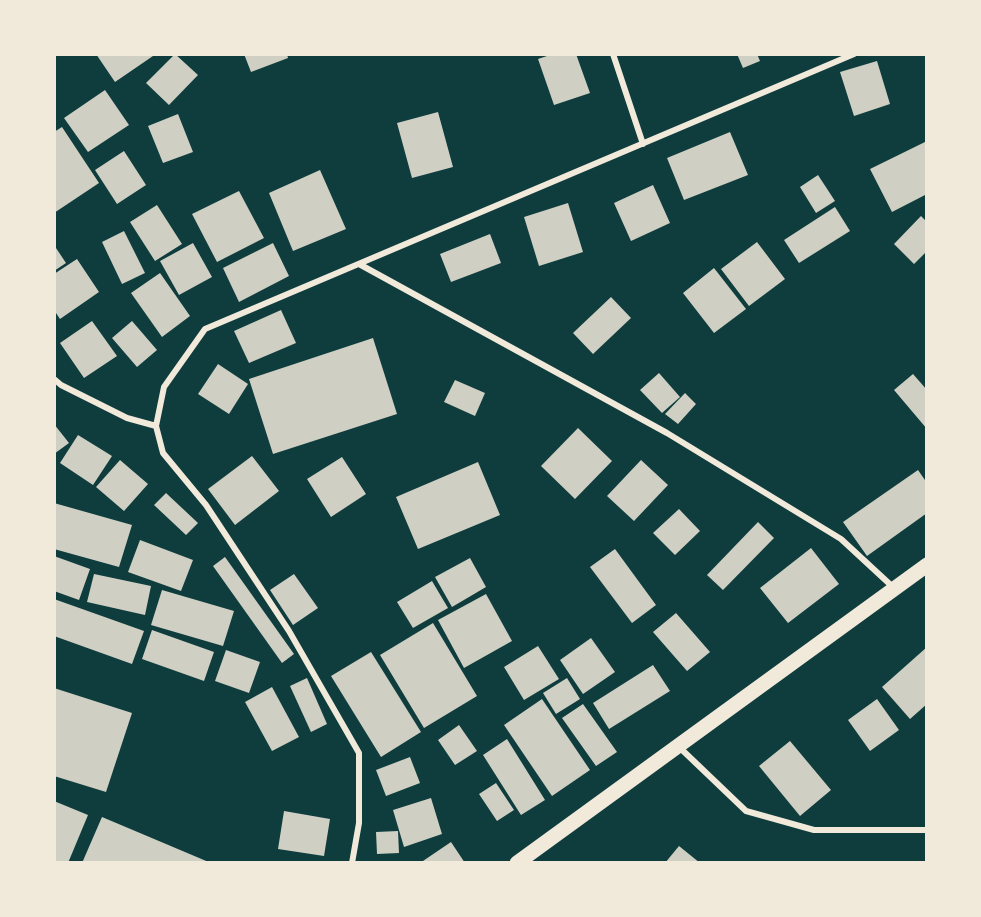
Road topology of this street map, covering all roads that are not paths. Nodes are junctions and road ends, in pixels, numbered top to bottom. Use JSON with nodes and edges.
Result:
{"nodes":[{"id":1,"x":613,"y":54,"type":"edge"},
{"id":2,"x":854,"y":54,"type":"edge"},
{"id":3,"x":643,"y":144,"type":"junction"},
{"id":4,"x":359,"y":264,"type":"junction"},
{"id":5,"x":54,"y":379,"type":"edge"},
{"id":6,"x":156,"y":426,"type":"junction"},
{"id":7,"x":927,"y":565,"type":"edge"},
{"id":8,"x":894,"y":588,"type":"junction"},
{"id":9,"x":678,"y":746,"type":"junction"},
{"id":10,"x":927,"y":830,"type":"edge"},
{"id":11,"x":527,"y":860,"type":"edge"},
{"id":12,"x":352,"y":863,"type":"edge"}],
"edges":[{"from":1,"to":3,"type":"street"},
{"from":2,"to":3,"type":"street"},
{"from":3,"to":4,"type":"street"},
{"from":4,"to":6,"type":"street"},
{"from":4,"to":8,"type":"street"},
{"from":5,"to":6,"type":"street"},
{"from":6,"to":12,"type":"street"},
{"from":7,"to":8,"type":"main road"},
{"from":8,"to":9,"type":"main road"},
{"from":9,"to":10,"type":"street"},
{"from":9,"to":11,"type":"main road"}]}
